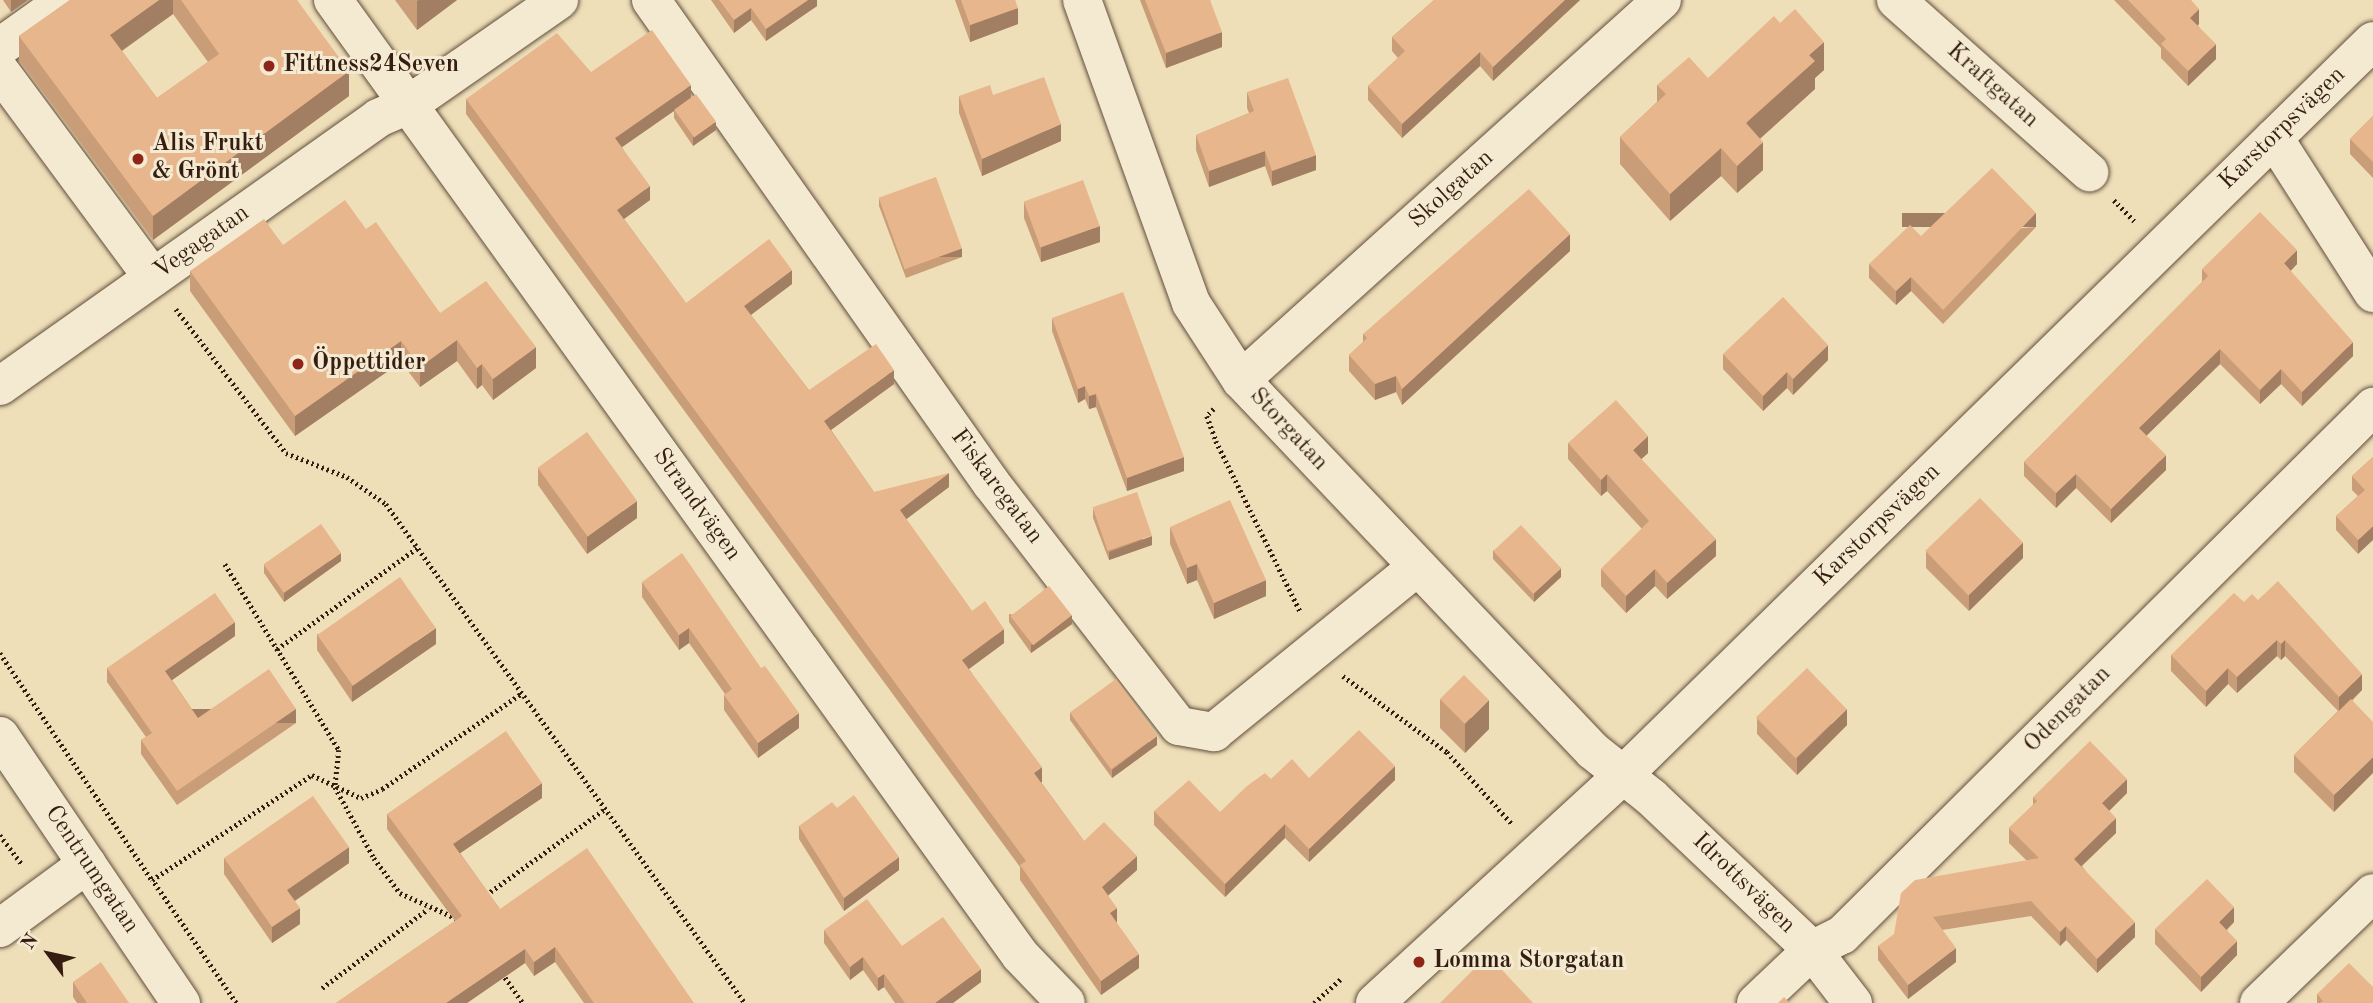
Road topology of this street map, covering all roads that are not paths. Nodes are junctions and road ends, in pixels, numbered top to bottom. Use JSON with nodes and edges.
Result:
{"nodes":[{"id":1,"x":66,"y":0,"type":"edge"},
{"id":2,"x":333,"y":0,"type":"edge"},
{"id":3,"x":559,"y":0,"type":"edge"},
{"id":4,"x":651,"y":0,"type":"edge"},
{"id":5,"x":1082,"y":0,"type":"edge"},
{"id":6,"x":1662,"y":0,"type":"edge"},
{"id":7,"x":1896,"y":0,"type":"edge"},
{"id":8,"x":2373,"y":41,"type":"edge"},
{"id":9,"x":0,"y":47,"type":"edge"},
{"id":10,"x":0,"y":71,"type":"edge"},
{"id":11,"x":408,"y":105,"type":"junction"},
{"id":12,"x":2274,"y":138,"type":"junction"},
{"id":13,"x":2088,"y":172,"type":"dead end"},
{"id":14,"x":153,"y":278,"type":"junction"},
{"id":15,"x":2373,"y":293,"type":"edge"},
{"id":16,"x":1241,"y":380,"type":"junction"},
{"id":17,"x":0,"y":386,"type":"edge"},
{"id":18,"x":2373,"y":407,"type":"edge"},
{"id":19,"x":1416,"y":568,"type":"junction"},
{"id":20,"x":0,"y":736,"type":"edge"},
{"id":21,"x":1623,"y":775,"type":"junction"},
{"id":22,"x":87,"y":864,"type":"junction"},
{"id":23,"x":2373,"y":893,"type":"edge"},
{"id":24,"x":0,"y":928,"type":"edge"},
{"id":25,"x":1812,"y":950,"type":"junction"},
{"id":26,"x":181,"y":1003,"type":"edge"},
{"id":27,"x":1066,"y":1003,"type":"edge"},
{"id":28,"x":1375,"y":1003,"type":"edge"},
{"id":29,"x":1756,"y":1003,"type":"edge"},
{"id":30,"x":1853,"y":1003,"type":"edge"},
{"id":31,"x":2259,"y":1003,"type":"edge"}],
"edges":[{"from":1,"to":9,"type":"street"},
{"from":2,"to":11,"type":"street","name":"Strandvägen"},
{"from":3,"to":11,"type":"street","name":"Vegagatan"},
{"from":4,"to":19,"type":"street","name":"Fiskaregatan"},
{"from":5,"to":16,"type":"street","name":"Storgatan"},
{"from":6,"to":16,"type":"street","name":"Skolgatan"},
{"from":7,"to":13,"type":"street","name":"Kraftgatan"},
{"from":8,"to":12,"type":"street","name":"Karstorpsvägen"},
{"from":10,"to":14,"type":"street"},
{"from":11,"to":14,"type":"street","name":"Vegagatan"},
{"from":11,"to":27,"type":"street","name":"Strandvägen"},
{"from":12,"to":15,"type":"street"},
{"from":12,"to":21,"type":"street","name":"Karstorpsvägen"},
{"from":14,"to":17,"type":"street","name":"Vegagatan"},
{"from":16,"to":19,"type":"street","name":"Storgatan"},
{"from":18,"to":25,"type":"street","name":"Odengatan"},
{"from":19,"to":21,"type":"street","name":"Storgatan"},
{"from":20,"to":22,"type":"street","name":"Centrumgatan"},
{"from":21,"to":25,"type":"street","name":"Idrottsvägen"},
{"from":21,"to":28,"type":"street","name":"Karstorpsvägen"},
{"from":22,"to":24,"type":"street"},
{"from":22,"to":26,"type":"street","name":"Centrumgatan"},
{"from":23,"to":31,"type":"street"},
{"from":25,"to":29,"type":"street","name":"Odengatan"},
{"from":25,"to":30,"type":"street","name":"Idrottsvägen"}]}
